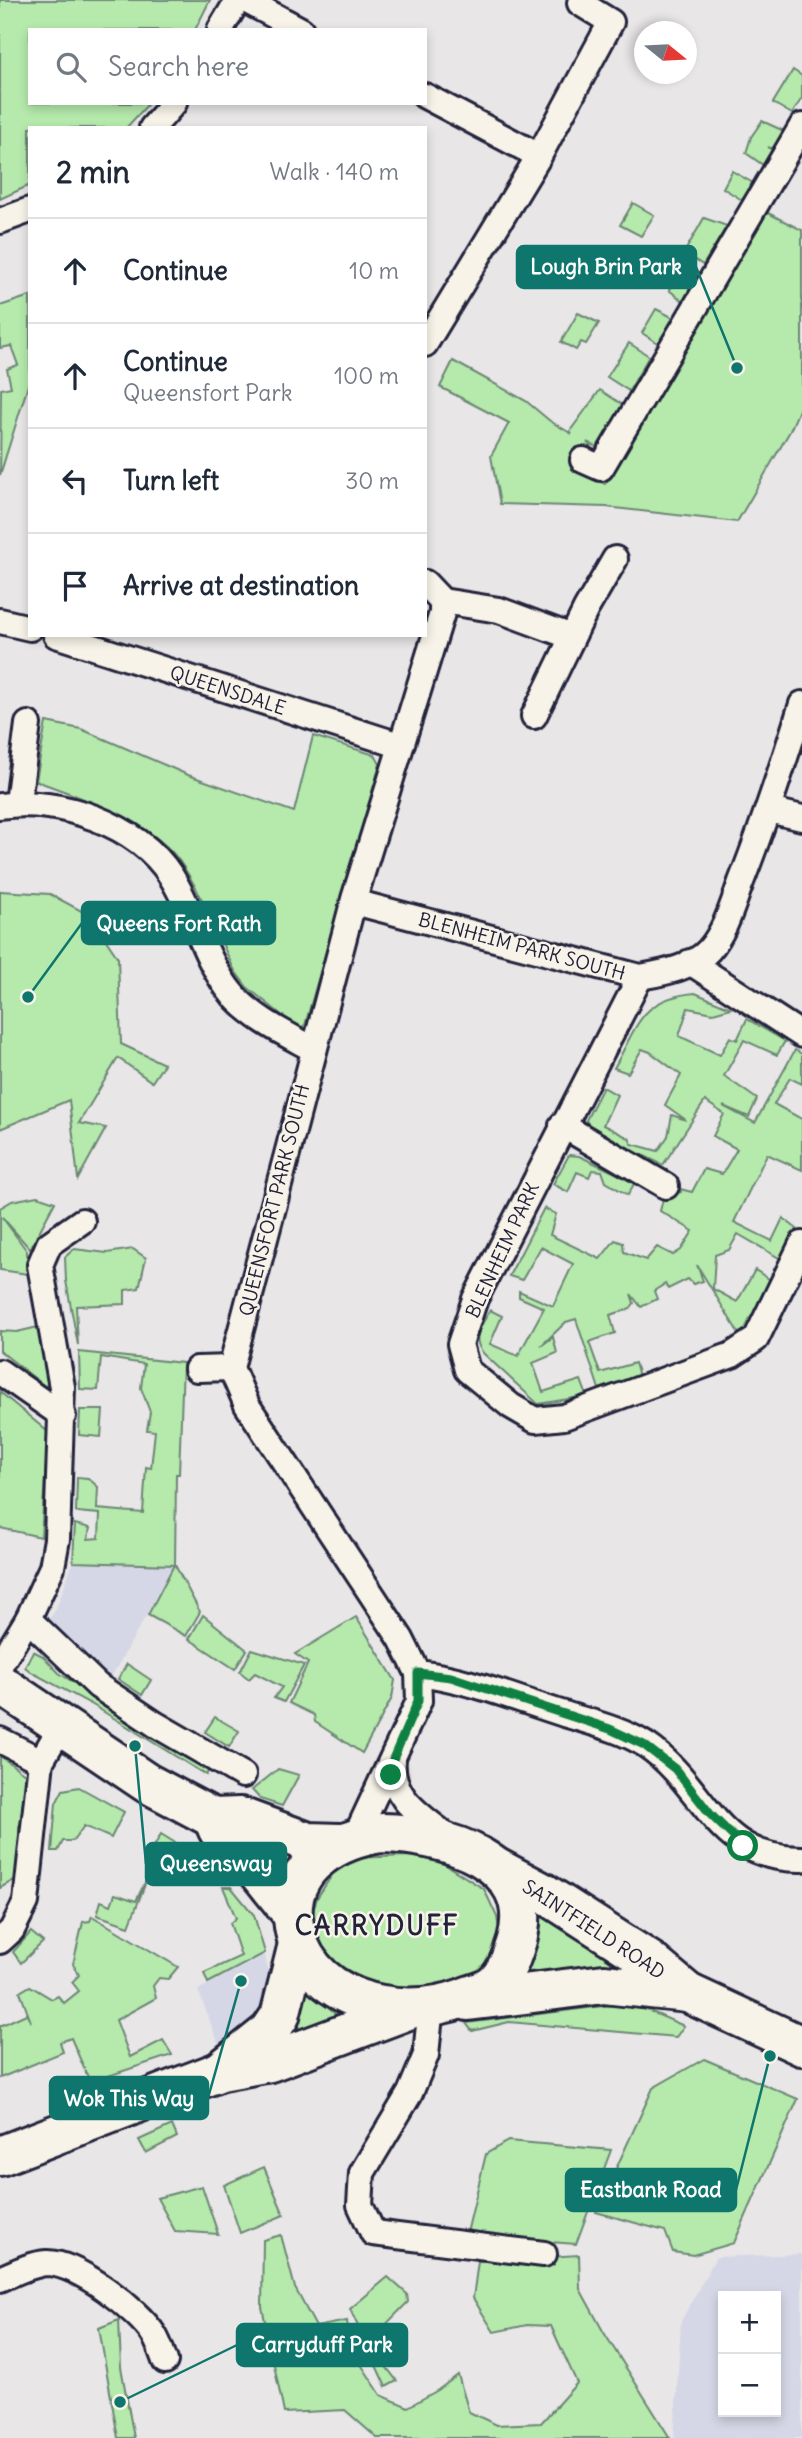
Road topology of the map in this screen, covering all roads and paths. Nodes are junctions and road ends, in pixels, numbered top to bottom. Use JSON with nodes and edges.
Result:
{"nodes":[{"id":1,"x":238,"y":0,"type":"edge"},
{"id":2,"x":245,"y":0,"type":"edge"},
{"id":3,"x":580,"y":3,"type":"dead end"},
{"id":4,"x":221,"y":28,"type":"edge"},
{"id":5,"x":297,"y":28,"type":"edge"},
{"id":6,"x":427,"y":97,"type":"edge"},
{"id":7,"x":172,"y":105,"type":"edge"},
{"id":8,"x":802,"y":125,"type":"edge"},
{"id":9,"x":154,"y":126,"type":"edge"},
{"id":10,"x":539,"y":156,"type":"junction"},
{"id":11,"x":28,"y":211,"type":"edge"},
{"id":12,"x":0,"y":221,"type":"edge"},
{"id":13,"x":427,"y":341,"type":"edge"},
{"id":14,"x":583,"y":460,"type":"dead end"},
{"id":15,"x":615,"y":559,"type":"dead end"},
{"id":16,"x":434,"y":592,"type":"edge"},
{"id":17,"x":0,"y":621,"type":"edge"},
{"id":18,"x":28,"y":628,"type":"edge"},
{"id":19,"x":62,"y":637,"type":"edge"},
{"id":20,"x":572,"y":637,"type":"junction"},
{"id":21,"x":802,"y":704,"type":"edge"},
{"id":22,"x":534,"y":716,"type":"dead end"},
{"id":23,"x":28,"y":724,"type":"dead end"},
{"id":24,"x":399,"y":745,"type":"junction"},
{"id":25,"x":9,"y":804,"type":"edge"},
{"id":26,"x":769,"y":810,"type":"junction"},
{"id":27,"x":802,"y":818,"type":"edge"},
{"id":28,"x":354,"y":902,"type":"junction"},
{"id":29,"x":690,"y":962,"type":"junction"},
{"id":30,"x":640,"y":977,"type":"junction"},
{"id":31,"x":802,"y":1035,"type":"edge"},
{"id":32,"x":313,"y":1049,"type":"junction"},
{"id":33,"x":562,"y":1125,"type":"junction"},
{"id":34,"x":666,"y":1186,"type":"dead end"},
{"id":35,"x":82,"y":1221,"type":"dead end"},
{"id":36,"x":802,"y":1244,"type":"edge"},
{"id":37,"x":232,"y":1367,"type":"junction"},
{"id":38,"x":197,"y":1369,"type":"dead end"},
{"id":39,"x":0,"y":1372,"type":"edge"},
{"id":40,"x":63,"y":1416,"type":"junction"},
{"id":41,"x":27,"y":1619,"type":"junction"},
{"id":42,"x":0,"y":1665,"type":"edge"},
{"id":43,"x":418,"y":1673,"type":"junction"},
{"id":44,"x":0,"y":1684,"type":"edge"},
{"id":45,"x":62,"y":1726,"type":"junction"},
{"id":46,"x":0,"y":1740,"type":"edge"},
{"id":47,"x":393,"y":1759,"type":"junction"},
{"id":48,"x":41,"y":1761,"type":"junction"},
{"id":49,"x":243,"y":1775,"type":"dead end"},
{"id":50,"x":213,"y":1818,"type":"junction"},
{"id":51,"x":347,"y":1840,"type":"junction"},
{"id":52,"x":456,"y":1844,"type":"junction"},
{"id":53,"x":802,"y":1859,"type":"edge"},
{"id":54,"x":497,"y":1868,"type":"junction"},
{"id":55,"x":295,"y":1929,"type":"junction"},
{"id":56,"x":0,"y":1941,"type":"edge"},
{"id":57,"x":688,"y":1993,"type":"junction"},
{"id":58,"x":433,"y":2005,"type":"junction"},
{"id":59,"x":802,"y":2046,"type":"edge"},
{"id":60,"x":221,"y":2071,"type":"junction"},
{"id":61,"x":0,"y":2156,"type":"edge"},
{"id":62,"x":544,"y":2254,"type":"dead end"},
{"id":63,"x":0,"y":2279,"type":"edge"},
{"id":64,"x":165,"y":2361,"type":"dead end"}],
"edges":[{"from":1,"to":4,"type":"street"},
{"from":2,"to":5,"type":"street"},
{"from":3,"to":10,"type":"street"},
{"from":6,"to":10,"type":"street"},
{"from":7,"to":9,"type":"street"},
{"from":8,"to":14,"type":"street"},
{"from":10,"to":13,"type":"street"},
{"from":11,"to":12,"type":"street"},
{"from":15,"to":20,"type":"street"},
{"from":16,"to":20,"type":"street"},
{"from":16,"to":24,"type":"street","name":"QUEENSFORT PARK SOUTH"},
{"from":17,"to":18,"type":"street"},
{"from":19,"to":24,"type":"street","name":"QUEENSDALE"},
{"from":20,"to":22,"type":"street"},
{"from":21,"to":26,"type":"street"},
{"from":23,"to":25,"type":"street"},
{"from":24,"to":28,"type":"street","name":"QUEENSFORT PARK SOUTH"},
{"from":25,"to":32,"type":"street"},
{"from":26,"to":27,"type":"street"},
{"from":26,"to":29,"type":"street"},
{"from":28,"to":30,"type":"street","name":"BLENHEIM PARK SOUTH"},
{"from":28,"to":32,"type":"street","name":"QUEENSFORT PARK SOUTH"},
{"from":29,"to":30,"type":"street","name":"BLENHEIM PARK SOUTH"},
{"from":29,"to":31,"type":"street"},
{"from":30,"to":33,"type":"street","name":"BLENHEIM PARK"},
{"from":32,"to":37,"type":"street","name":"QUEENSFORT PARK SOUTH"},
{"from":33,"to":34,"type":"street"},
{"from":33,"to":36,"type":"street","name":"BLENHEIM PARK"},
{"from":35,"to":40,"type":"street"},
{"from":37,"to":38,"type":"street"},
{"from":37,"to":43,"type":"street"},
{"from":39,"to":40,"type":"street"},
{"from":40,"to":41,"type":"street"},
{"from":41,"to":42,"type":"street"},
{"from":41,"to":49,"type":"street"},
{"from":43,"to":47,"type":"street"},
{"from":43,"to":53,"type":"street"},
{"from":44,"to":45,"type":"highway"},
{"from":45,"to":48,"type":"street"},
{"from":45,"to":50,"type":"highway"},
{"from":46,"to":48,"type":"street"},
{"from":47,"to":51,"type":"street"},
{"from":47,"to":52,"type":"street"},
{"from":48,"to":56,"type":"street"},
{"from":50,"to":51,"type":"highway"},
{"from":50,"to":55,"type":"highway"},
{"from":51,"to":52,"type":"highway"},
{"from":51,"to":55,"type":"highway"},
{"from":52,"to":54,"type":"highway"},
{"from":54,"to":57,"type":"highway","name":"SAINTFIELD ROAD"},
{"from":54,"to":58,"type":"highway"},
{"from":55,"to":58,"type":"highway"},
{"from":55,"to":60,"type":"highway","name":"SAINTFIELD ROAD"},
{"from":57,"to":58,"type":"highway","name":"SAINTFIELD ROAD"},
{"from":57,"to":59,"type":"highway","name":"SAINTFIELD ROAD"},
{"from":58,"to":60,"type":"highway","name":"SAINTFIELD ROAD"},
{"from":58,"to":62,"type":"street"},
{"from":60,"to":61,"type":"highway","name":"SAINTFIELD ROAD"},
{"from":63,"to":64,"type":"street"}]}
